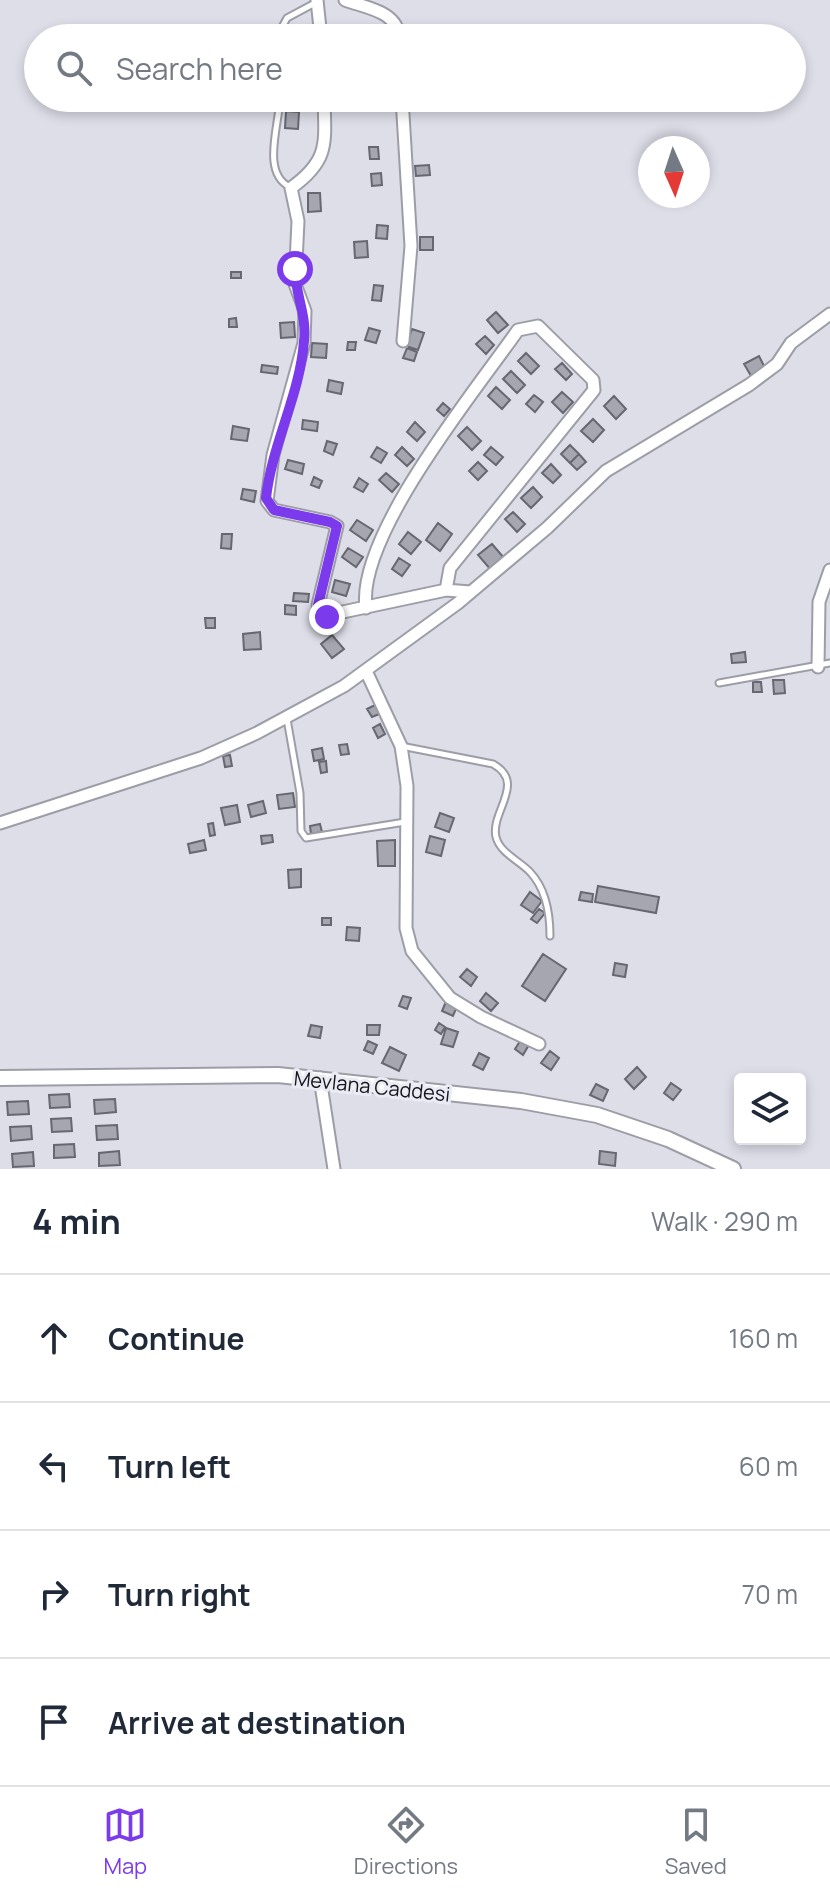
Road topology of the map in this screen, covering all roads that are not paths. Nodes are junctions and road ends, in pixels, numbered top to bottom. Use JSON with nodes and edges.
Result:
{"nodes":[{"id":1,"x":345,"y":0,"type":"edge"},
{"id":2,"x":317,"y":1,"type":"edge"},
{"id":3,"x":284,"y":24,"type":"edge"},
{"id":4,"x":319,"y":24,"type":"edge"},
{"id":5,"x":396,"y":24,"type":"edge"},
{"id":6,"x":278,"y":112,"type":"edge"},
{"id":7,"x":324,"y":112,"type":"edge"},
{"id":8,"x":403,"y":112,"type":"edge"},
{"id":9,"x":291,"y":188,"type":"junction"},
{"id":10,"x":830,"y":314,"type":"edge"},
{"id":11,"x":403,"y":341,"type":"dead end"},
{"id":12,"x":830,"y":570,"type":"edge"},
{"id":13,"x":446,"y":590,"type":"junction"},
{"id":14,"x":470,"y":592,"type":"junction"},
{"id":15,"x":366,"y":608,"type":"junction"},
{"id":16,"x":824,"y":665,"type":"edge"},
{"id":17,"x":366,"y":671,"type":"junction"},
{"id":18,"x":719,"y":683,"type":"dead end"},
{"id":19,"x":287,"y":719,"type":"junction"},
{"id":20,"x":401,"y":746,"type":"junction"},
{"id":21,"x":406,"y":821,"type":"junction"},
{"id":22,"x":0,"y":823,"type":"edge"},
{"id":23,"x":550,"y":936,"type":"dead end"},
{"id":24,"x":539,"y":1044,"type":"dead end"},
{"id":25,"x":0,"y":1078,"type":"edge"},
{"id":26,"x":320,"y":1078,"type":"junction"},
{"id":27,"x":334,"y":1169,"type":"edge"},
{"id":28,"x":733,"y":1169,"type":"edge"}],
"edges":[{"from":1,"to":5,"type":"street"},
{"from":2,"to":3,"type":"lane"},
{"from":2,"to":4,"type":"street"},
{"from":6,"to":9,"type":"lane"},
{"from":7,"to":9,"type":"street"},
{"from":8,"to":11,"type":"street"},
{"from":9,"to":15,"type":"street"},
{"from":10,"to":14,"type":"street"},
{"from":12,"to":16,"type":"street"},
{"from":13,"to":14,"type":"street"},
{"from":13,"to":15,"type":"street"},
{"from":13,"to":15,"type":"street"},
{"from":14,"to":17,"type":"street"},
{"from":16,"to":18,"type":"lane"},
{"from":17,"to":19,"type":"street"},
{"from":17,"to":20,"type":"street"},
{"from":19,"to":21,"type":"lane"},
{"from":19,"to":22,"type":"street"},
{"from":20,"to":21,"type":"street"},
{"from":20,"to":23,"type":"lane"},
{"from":21,"to":24,"type":"street"},
{"from":25,"to":26,"type":"street","name":"Mevlana Caddesi"},
{"from":26,"to":27,"type":"street"},
{"from":26,"to":28,"type":"street","name":"Mevlana Caddesi"}]}
